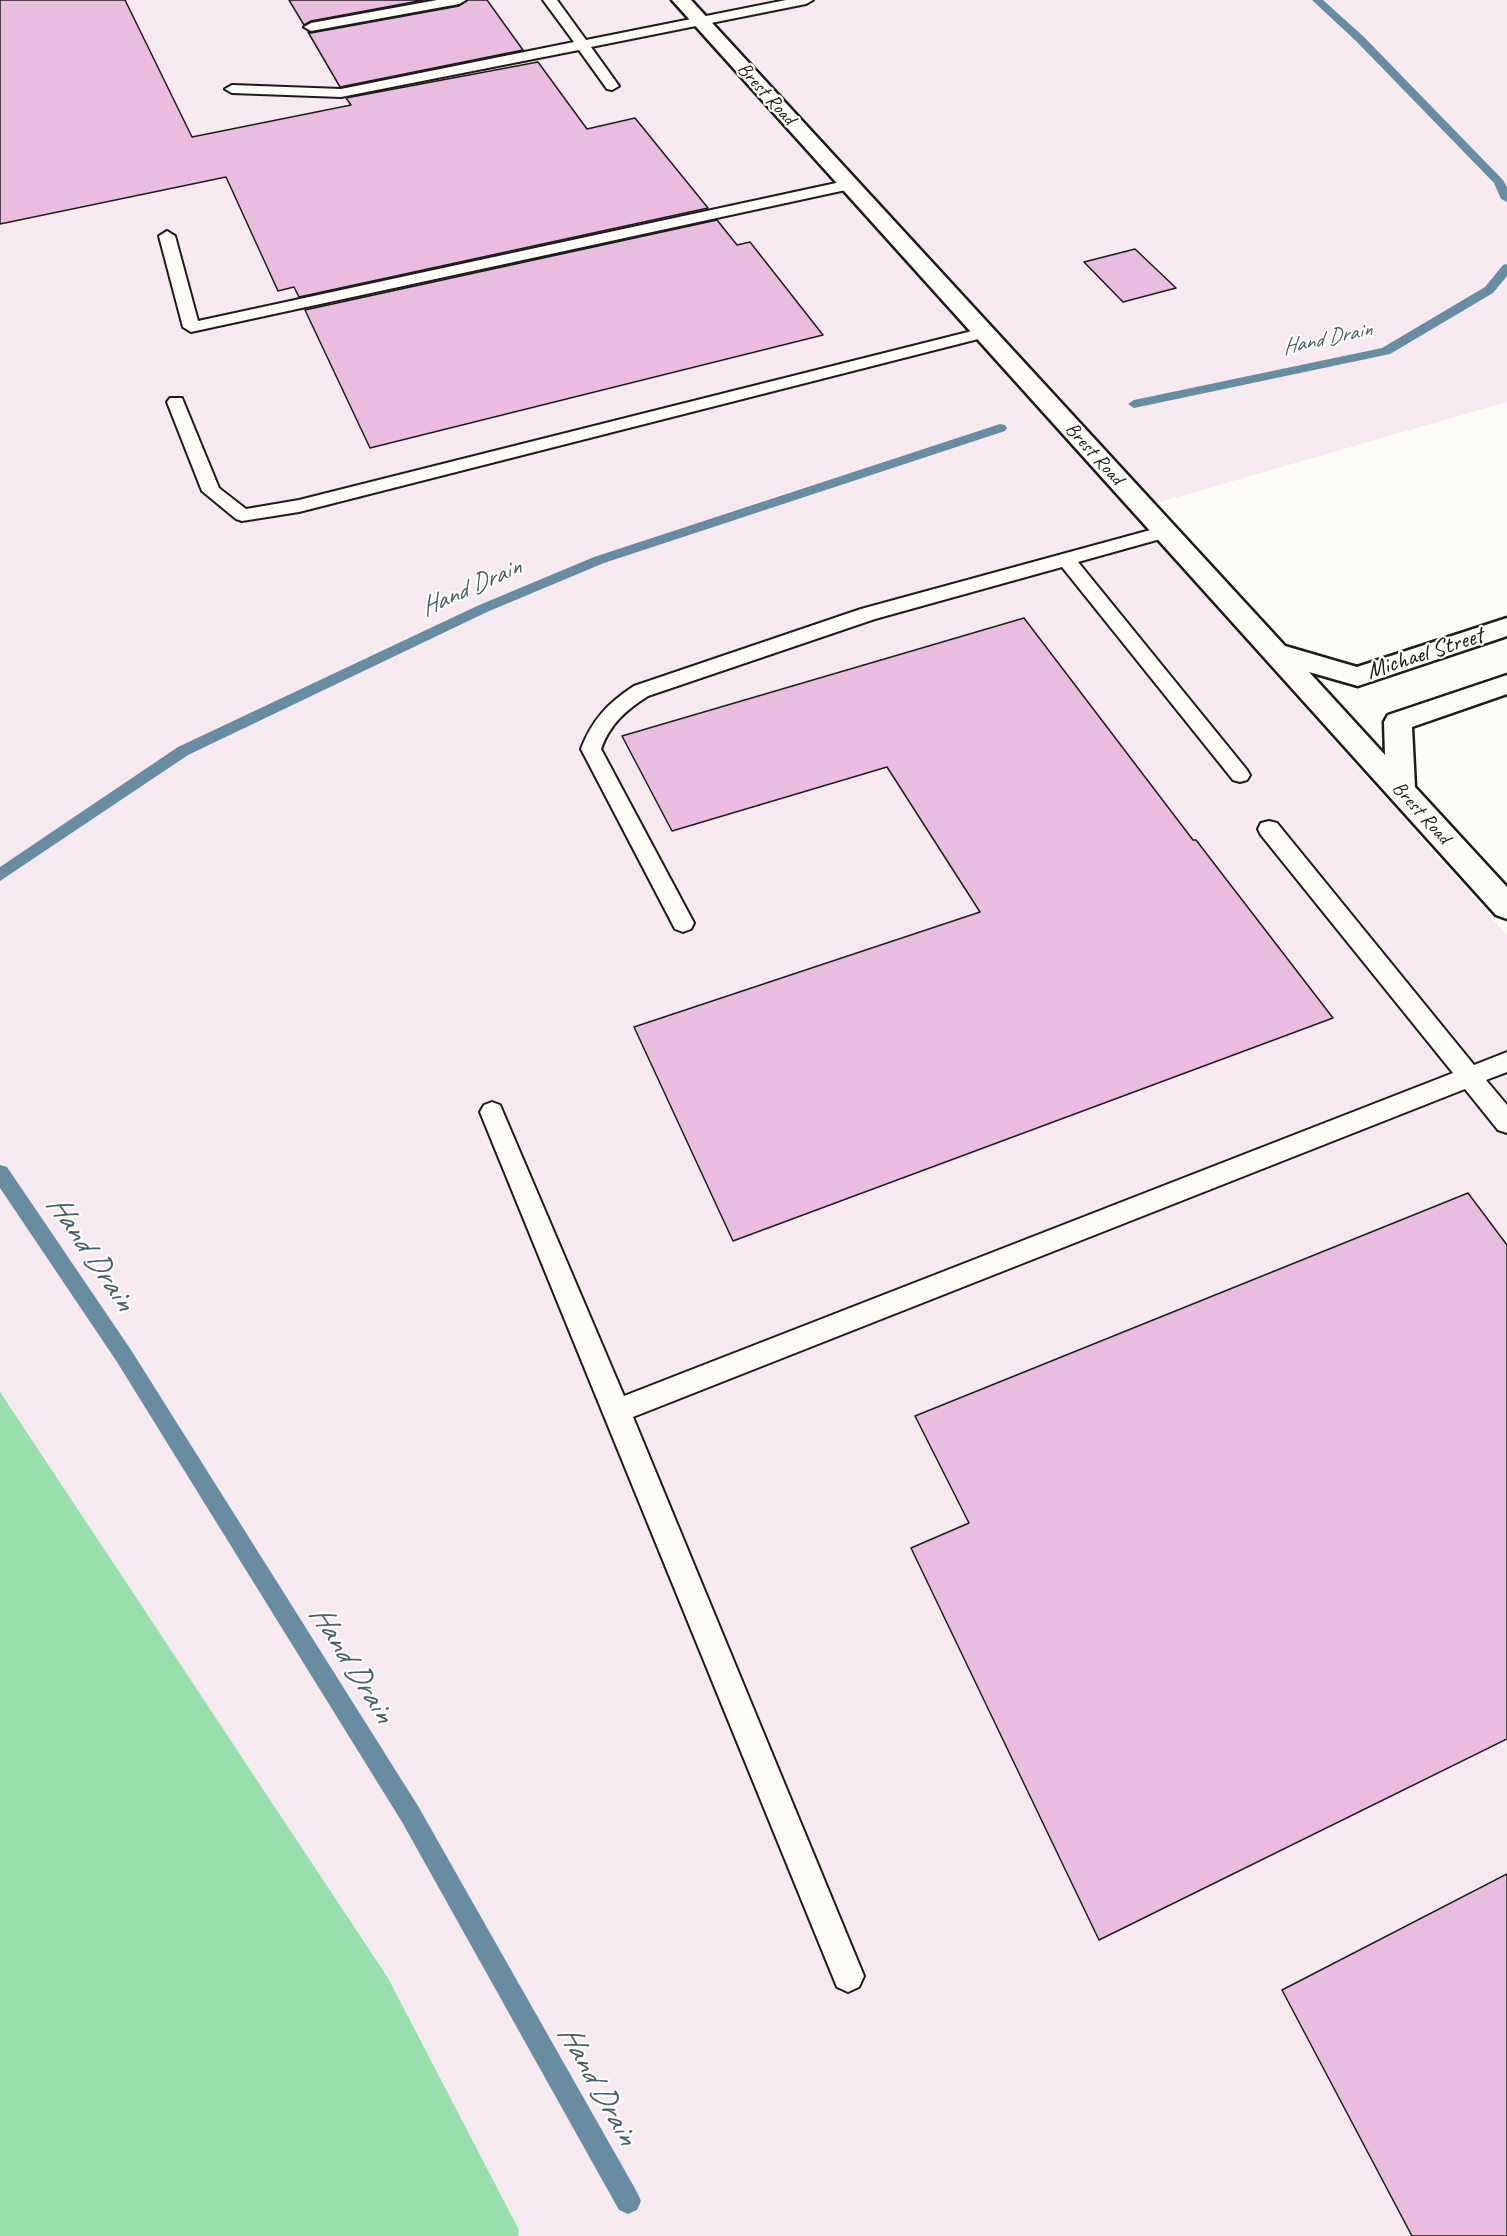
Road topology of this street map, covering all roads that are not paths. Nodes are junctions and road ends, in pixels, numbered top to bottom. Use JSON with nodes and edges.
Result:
{"nodes":[{"id":1,"x":459,"y":0,"type":"edge"},
{"id":2,"x":550,"y":0,"type":"edge"},
{"id":3,"x":681,"y":0,"type":"edge"},
{"id":4,"x":806,"y":0,"type":"edge"},
{"id":5,"x":700,"y":21,"type":"junction"},
{"id":6,"x":311,"y":27,"type":"dead end"},
{"id":7,"x":583,"y":45,"type":"junction"},
{"id":8,"x":612,"y":86,"type":"dead end"},
{"id":9,"x":232,"y":89,"type":"dead end"},
{"id":10,"x":850,"y":185,"type":"junction"},
{"id":11,"x":167,"y":236,"type":"dead end"},
{"id":12,"x":984,"y":333,"type":"junction"},
{"id":13,"x":176,"y":402,"type":"dead end"},
{"id":14,"x":1165,"y":531,"type":"junction"},
{"id":15,"x":1066,"y":559,"type":"junction"},
{"id":16,"x":1507,"y":627,"type":"edge"},
{"id":17,"x":1275,"y":652,"type":"junction"},
{"id":18,"x":1507,"y":684,"type":"edge"},
{"id":19,"x":1240,"y":775,"type":"dead end"},
{"id":20,"x":1401,"y":791,"type":"junction"},
{"id":21,"x":1269,"y":829,"type":"dead end"},
{"id":22,"x":1507,"y":907,"type":"edge"},
{"id":23,"x":683,"y":923,"type":"dead end"},
{"id":24,"x":1507,"y":1062,"type":"edge"},
{"id":25,"x":1470,"y":1077,"type":"junction"},
{"id":26,"x":492,"y":1112,"type":"dead end"},
{"id":27,"x":1507,"y":1123,"type":"edge"},
{"id":28,"x":617,"y":1411,"type":"junction"},
{"id":29,"x":848,"y":1976,"type":"dead end"}],
"edges":[{"from":1,"to":6,"type":"lane"},
{"from":2,"to":7,"type":"lane"},
{"from":3,"to":5,"type":"street","name":"Brest Road"},
{"from":4,"to":5,"type":"lane"},
{"from":5,"to":7,"type":"lane"},
{"from":5,"to":10,"type":"street","name":"Brest Road"},
{"from":7,"to":8,"type":"lane"},
{"from":7,"to":9,"type":"lane"},
{"from":10,"to":11,"type":"lane"},
{"from":10,"to":12,"type":"street","name":"Brest Road"},
{"from":12,"to":13,"type":"lane"},
{"from":12,"to":14,"type":"street","name":"Brest Road"},
{"from":14,"to":15,"type":"lane"},
{"from":14,"to":17,"type":"street","name":"Brest Road"},
{"from":15,"to":19,"type":"lane"},
{"from":15,"to":23,"type":"lane"},
{"from":16,"to":17,"type":"street","name":"Michael Street"},
{"from":17,"to":20,"type":"street","name":"Brest Road"},
{"from":18,"to":20,"type":"street"},
{"from":20,"to":22,"type":"street","name":"Brest Road"},
{"from":21,"to":25,"type":"lane"},
{"from":24,"to":25,"type":"lane"},
{"from":25,"to":27,"type":"lane"},
{"from":25,"to":28,"type":"lane"},
{"from":26,"to":28,"type":"lane"},
{"from":28,"to":29,"type":"lane"}]}
